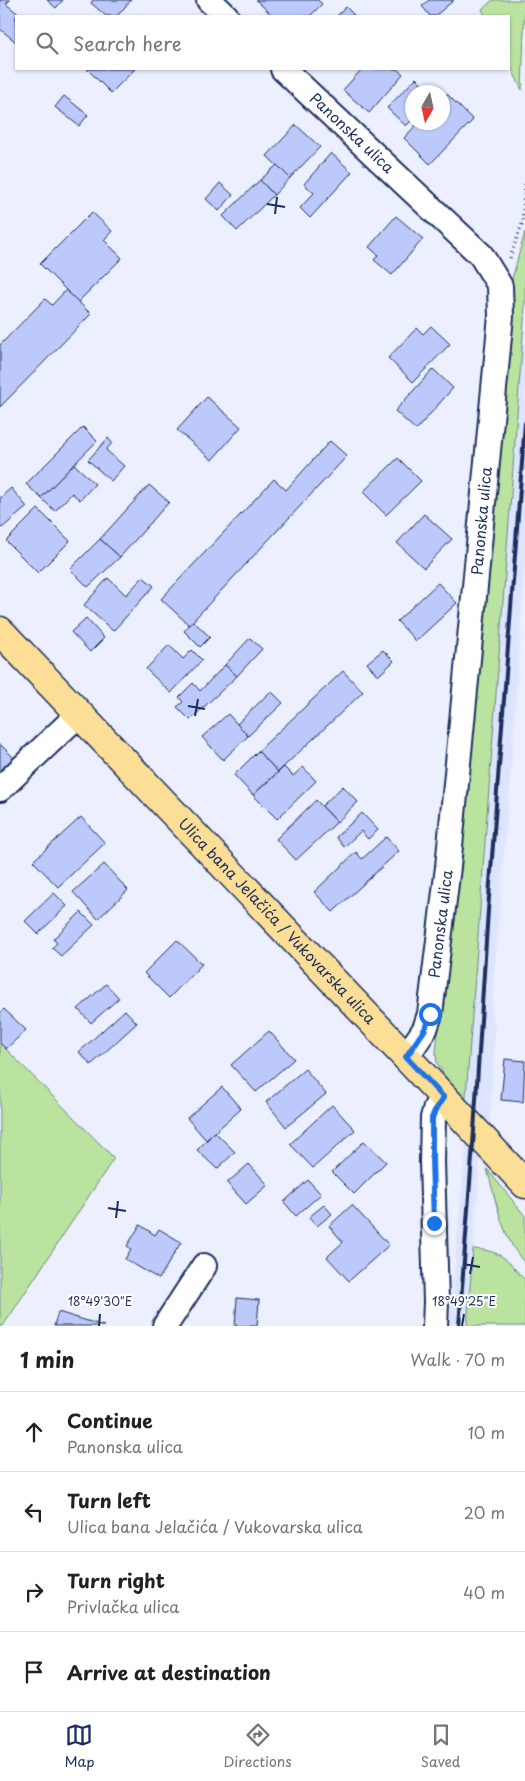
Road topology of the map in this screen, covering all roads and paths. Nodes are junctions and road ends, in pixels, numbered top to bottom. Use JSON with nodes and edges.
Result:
{"nodes":[{"id":1,"x":209,"y":0,"type":"edge"},
{"id":2,"x":225,"y":15,"type":"edge"},
{"id":3,"x":284,"y":70,"type":"edge"},
{"id":4,"x":525,"y":183,"type":"edge"},
{"id":5,"x":500,"y":286,"type":"junction"},
{"id":6,"x":0,"y":631,"type":"edge"},
{"id":7,"x":79,"y":714,"type":"junction"},
{"id":8,"x":0,"y":789,"type":"edge"},
{"id":9,"x":406,"y":1057,"type":"junction"},
{"id":10,"x":444,"y":1098,"type":"junction"},
{"id":11,"x":525,"y":1184,"type":"edge"},
{"id":12,"x":204,"y":1266,"type":"dead end"},
{"id":13,"x":164,"y":1326,"type":"edge"},
{"id":14,"x":435,"y":1326,"type":"edge"}],
"edges":[{"from":1,"to":2,"type":"street"},
{"from":3,"to":5,"type":"street","name":"Panonska ulica"},
{"from":4,"to":5,"type":"path"},
{"from":5,"to":9,"type":"street","name":"Panonska ulica"},
{"from":6,"to":7,"type":"main road","name":"Ulica bana Jelačića / Vukovarska ulica"},
{"from":7,"to":8,"type":"street"},
{"from":7,"to":9,"type":"main road","name":"Ulica bana Jelačića / Vukovarska ulica"},
{"from":9,"to":10,"type":"main road","name":"Ulica bana Jelačića / Vukovarska ulica"},
{"from":10,"to":11,"type":"main road","name":"Ulica bana Jelačića / Vukovarska ulica"},
{"from":10,"to":14,"type":"street"},
{"from":12,"to":13,"type":"street"}]}
